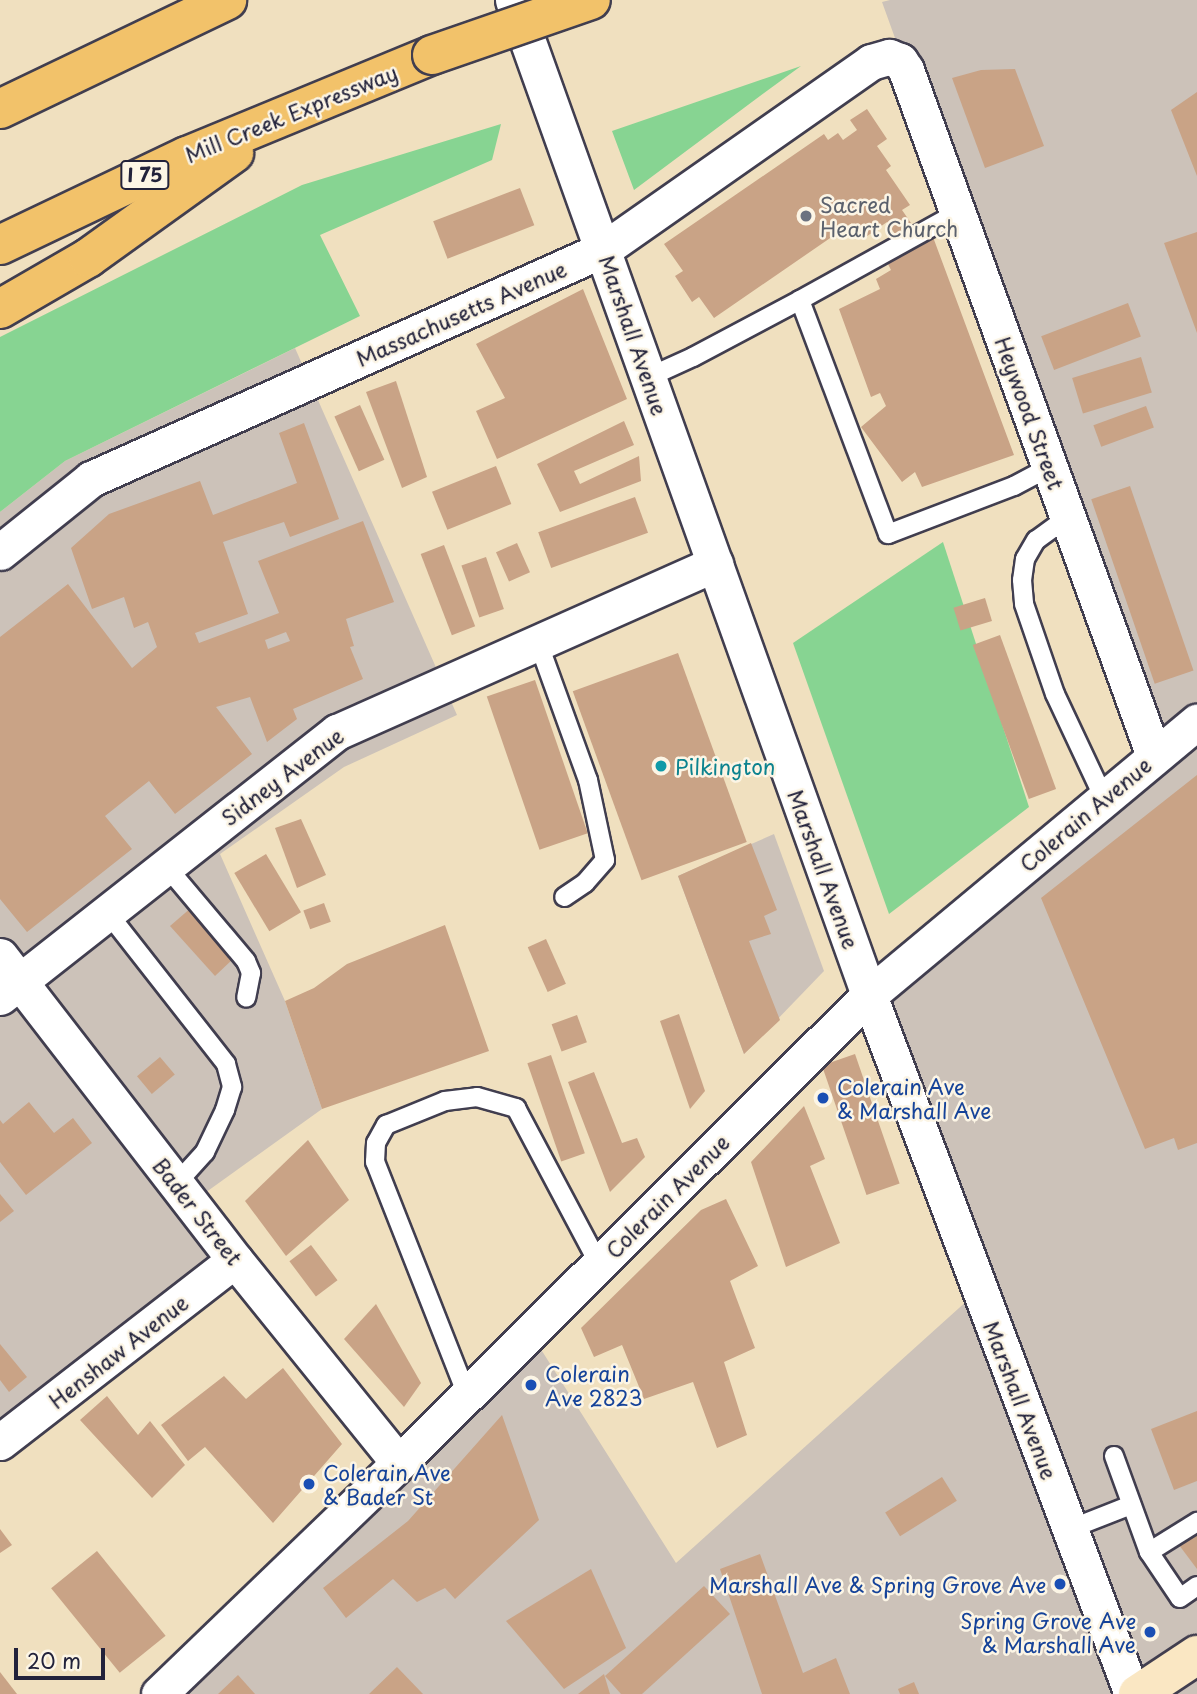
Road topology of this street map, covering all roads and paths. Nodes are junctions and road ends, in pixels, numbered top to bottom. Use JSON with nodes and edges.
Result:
{"nodes":[{"id":1,"x":227,"y":0,"type":"edge"},
{"id":2,"x":513,"y":0,"type":"edge"},
{"id":3,"x":591,"y":0,"type":"edge"},
{"id":4,"x":906,"y":70,"type":"joint"},
{"id":5,"x":0,"y":109,"type":"edge"},
{"id":6,"x":293,"y":110,"type":"junction"},
{"id":7,"x":957,"y":213,"type":"junction"},
{"id":8,"x":0,"y":245,"type":"edge"},
{"id":9,"x":604,"y":249,"type":"junction"},
{"id":10,"x":800,"y":300,"type":"junction"},
{"id":11,"x":0,"y":309,"type":"edge"},
{"id":12,"x":649,"y":377,"type":"junction"},
{"id":13,"x":1049,"y":467,"type":"junction"},
{"id":14,"x":1068,"y":517,"type":"junction"},
{"id":15,"x":0,"y":552,"type":"edge"},
{"id":16,"x":715,"y":564,"type":"junction"},
{"id":17,"x":538,"y":642,"type":"junction"},
{"id":18,"x":1197,"y":722,"type":"edge"},
{"id":19,"x":1154,"y":756,"type":"junction"},
{"id":20,"x":1104,"y":798,"type":"junction"},
{"id":21,"x":166,"y":866,"type":"junction"},
{"id":22,"x":564,"y":897,"type":"dead end"},
{"id":23,"x":107,"y":912,"type":"junction"},
{"id":24,"x":7,"y":978,"type":"edge"},
{"id":25,"x":869,"y":995,"type":"junction"},
{"id":26,"x":246,"y":998,"type":"dead end"},
{"id":27,"x":176,"y":1184,"type":"junction"},
{"id":28,"x":235,"y":1260,"type":"junction"},
{"id":29,"x":598,"y":1264,"type":"junction"},
{"id":30,"x":467,"y":1395,"type":"junction"},
{"id":31,"x":0,"y":1443,"type":"edge"},
{"id":32,"x":1114,"y":1456,"type":"dead end"},
{"id":33,"x":399,"y":1463,"type":"junction"},
{"id":34,"x":1131,"y":1505,"type":"junction"},
{"id":35,"x":1197,"y":1522,"type":"edge"},
{"id":36,"x":1070,"y":1529,"type":"junction"},
{"id":37,"x":1149,"y":1552,"type":"junction"},
{"id":38,"x":1197,"y":1586,"type":"edge"},
{"id":39,"x":1197,"y":1656,"type":"edge"},
{"id":40,"x":159,"y":1694,"type":"edge"},
{"id":41,"x":1132,"y":1694,"type":"edge"},
{"id":42,"x":1138,"y":1694,"type":"edge"}],
"edges":[{"from":1,"to":5,"type":"highway"},
{"from":2,"to":9,"type":"street","name":"Marshall Avenue"},
{"from":3,"to":6,"type":"highway","name":"Mill Creek Expressway","number":"I 75","bridge":true},
{"from":4,"to":7,"type":"street","name":"Heywood Street"},
{"from":4,"to":9,"type":"street","name":"Massachusetts Avenue"},
{"from":6,"to":8,"type":"highway","name":"Mill Creek Expressway","number":"I 75"},
{"from":6,"to":11,"type":"highway"},
{"from":7,"to":10,"type":"lane"},
{"from":7,"to":13,"type":"street","name":"Heywood Street"},
{"from":9,"to":12,"type":"street","name":"Marshall Avenue"},
{"from":9,"to":15,"type":"street","name":"Massachusetts Avenue"},
{"from":10,"to":12,"type":"lane"},
{"from":10,"to":13,"type":"lane"},
{"from":12,"to":16,"type":"street","name":"Marshall Avenue"},
{"from":13,"to":14,"type":"street","name":"Heywood Street"},
{"from":14,"to":19,"type":"street","name":"Heywood Street"},
{"from":14,"to":20,"type":"lane"},
{"from":16,"to":17,"type":"street","name":"Sidney Avenue"},
{"from":16,"to":25,"type":"street","name":"Marshall Avenue"},
{"from":17,"to":21,"type":"street","name":"Sidney Avenue"},
{"from":17,"to":22,"type":"lane"},
{"from":18,"to":19,"type":"street","name":"Colerain Avenue"},
{"from":19,"to":20,"type":"street","name":"Colerain Avenue"},
{"from":20,"to":25,"type":"street","name":"Colerain Avenue"},
{"from":21,"to":23,"type":"street","name":"Sidney Avenue"},
{"from":21,"to":26,"type":"lane"},
{"from":23,"to":24,"type":"street","name":"Sidney Avenue"},
{"from":23,"to":27,"type":"lane"},
{"from":24,"to":27,"type":"street","name":"Bader Street"},
{"from":25,"to":29,"type":"street","name":"Colerain Avenue"},
{"from":25,"to":36,"type":"street","name":"Marshall Avenue"},
{"from":27,"to":28,"type":"street","name":"Bader Street"},
{"from":28,"to":31,"type":"street","name":"Henshaw Avenue"},
{"from":28,"to":33,"type":"street","name":"Bader Street"},
{"from":29,"to":30,"type":"street","name":"Colerain Avenue"},
{"from":29,"to":30,"type":"lane"},
{"from":30,"to":33,"type":"street","name":"Colerain Avenue"},
{"from":32,"to":34,"type":"lane"},
{"from":33,"to":40,"type":"street","name":"Colerain Avenue"},
{"from":34,"to":36,"type":"lane"},
{"from":34,"to":37,"type":"lane"},
{"from":35,"to":37,"type":"lane"},
{"from":36,"to":41,"type":"street","name":"Marshall Avenue"},
{"from":37,"to":38,"type":"lane"},
{"from":39,"to":42,"type":"main road"}]}
